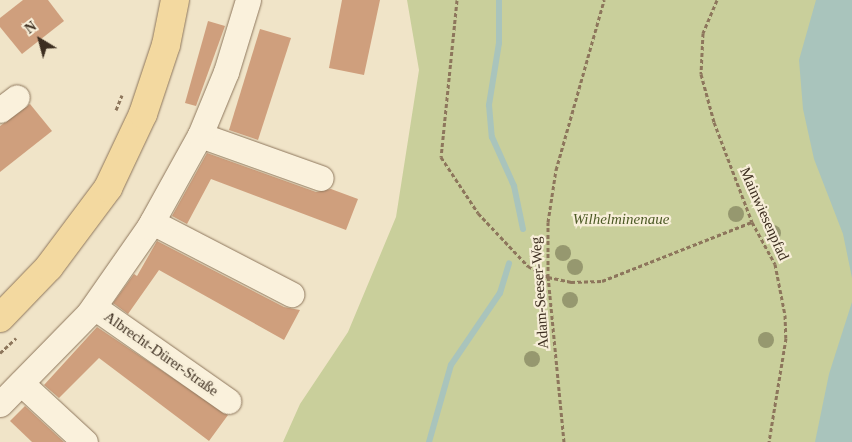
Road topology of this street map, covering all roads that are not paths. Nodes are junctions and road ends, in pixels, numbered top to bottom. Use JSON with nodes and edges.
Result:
{"nodes":[{"id":1,"x":175,"y":0,"type":"edge"},
{"id":2,"x":248,"y":0,"type":"edge"},
{"id":3,"x":200,"y":134,"type":"junction"},
{"id":4,"x":321,"y":178,"type":"dead end"},
{"id":5,"x":152,"y":222,"type":"junction"},
{"id":6,"x":291,"y":294,"type":"dead end"},
{"id":7,"x":94,"y":307,"type":"junction"},
{"id":8,"x":0,"y":318,"type":"edge"},
{"id":9,"x":21,"y":383,"type":"junction"},
{"id":10,"x":228,"y":401,"type":"dead end"},
{"id":11,"x":0,"y":404,"type":"edge"},
{"id":12,"x":85,"y":442,"type":"edge"}],
"edges":[{"from":1,"to":8,"type":"main road"},
{"from":2,"to":3,"type":"street","name":"Albrecht-Dürer-Straße"},
{"from":3,"to":4,"type":"street"},
{"from":3,"to":5,"type":"street","name":"Albrecht-Dürer-Straße"},
{"from":5,"to":6,"type":"street"},
{"from":5,"to":7,"type":"street","name":"Albrecht-Dürer-Straße"},
{"from":7,"to":9,"type":"street","name":"Albrecht-Dürer-Straße"},
{"from":7,"to":10,"type":"street","name":"Albrecht-Dürer-Straße"},
{"from":9,"to":11,"type":"street","name":"Albrecht-Dürer-Straße"},
{"from":9,"to":12,"type":"street"}]}
